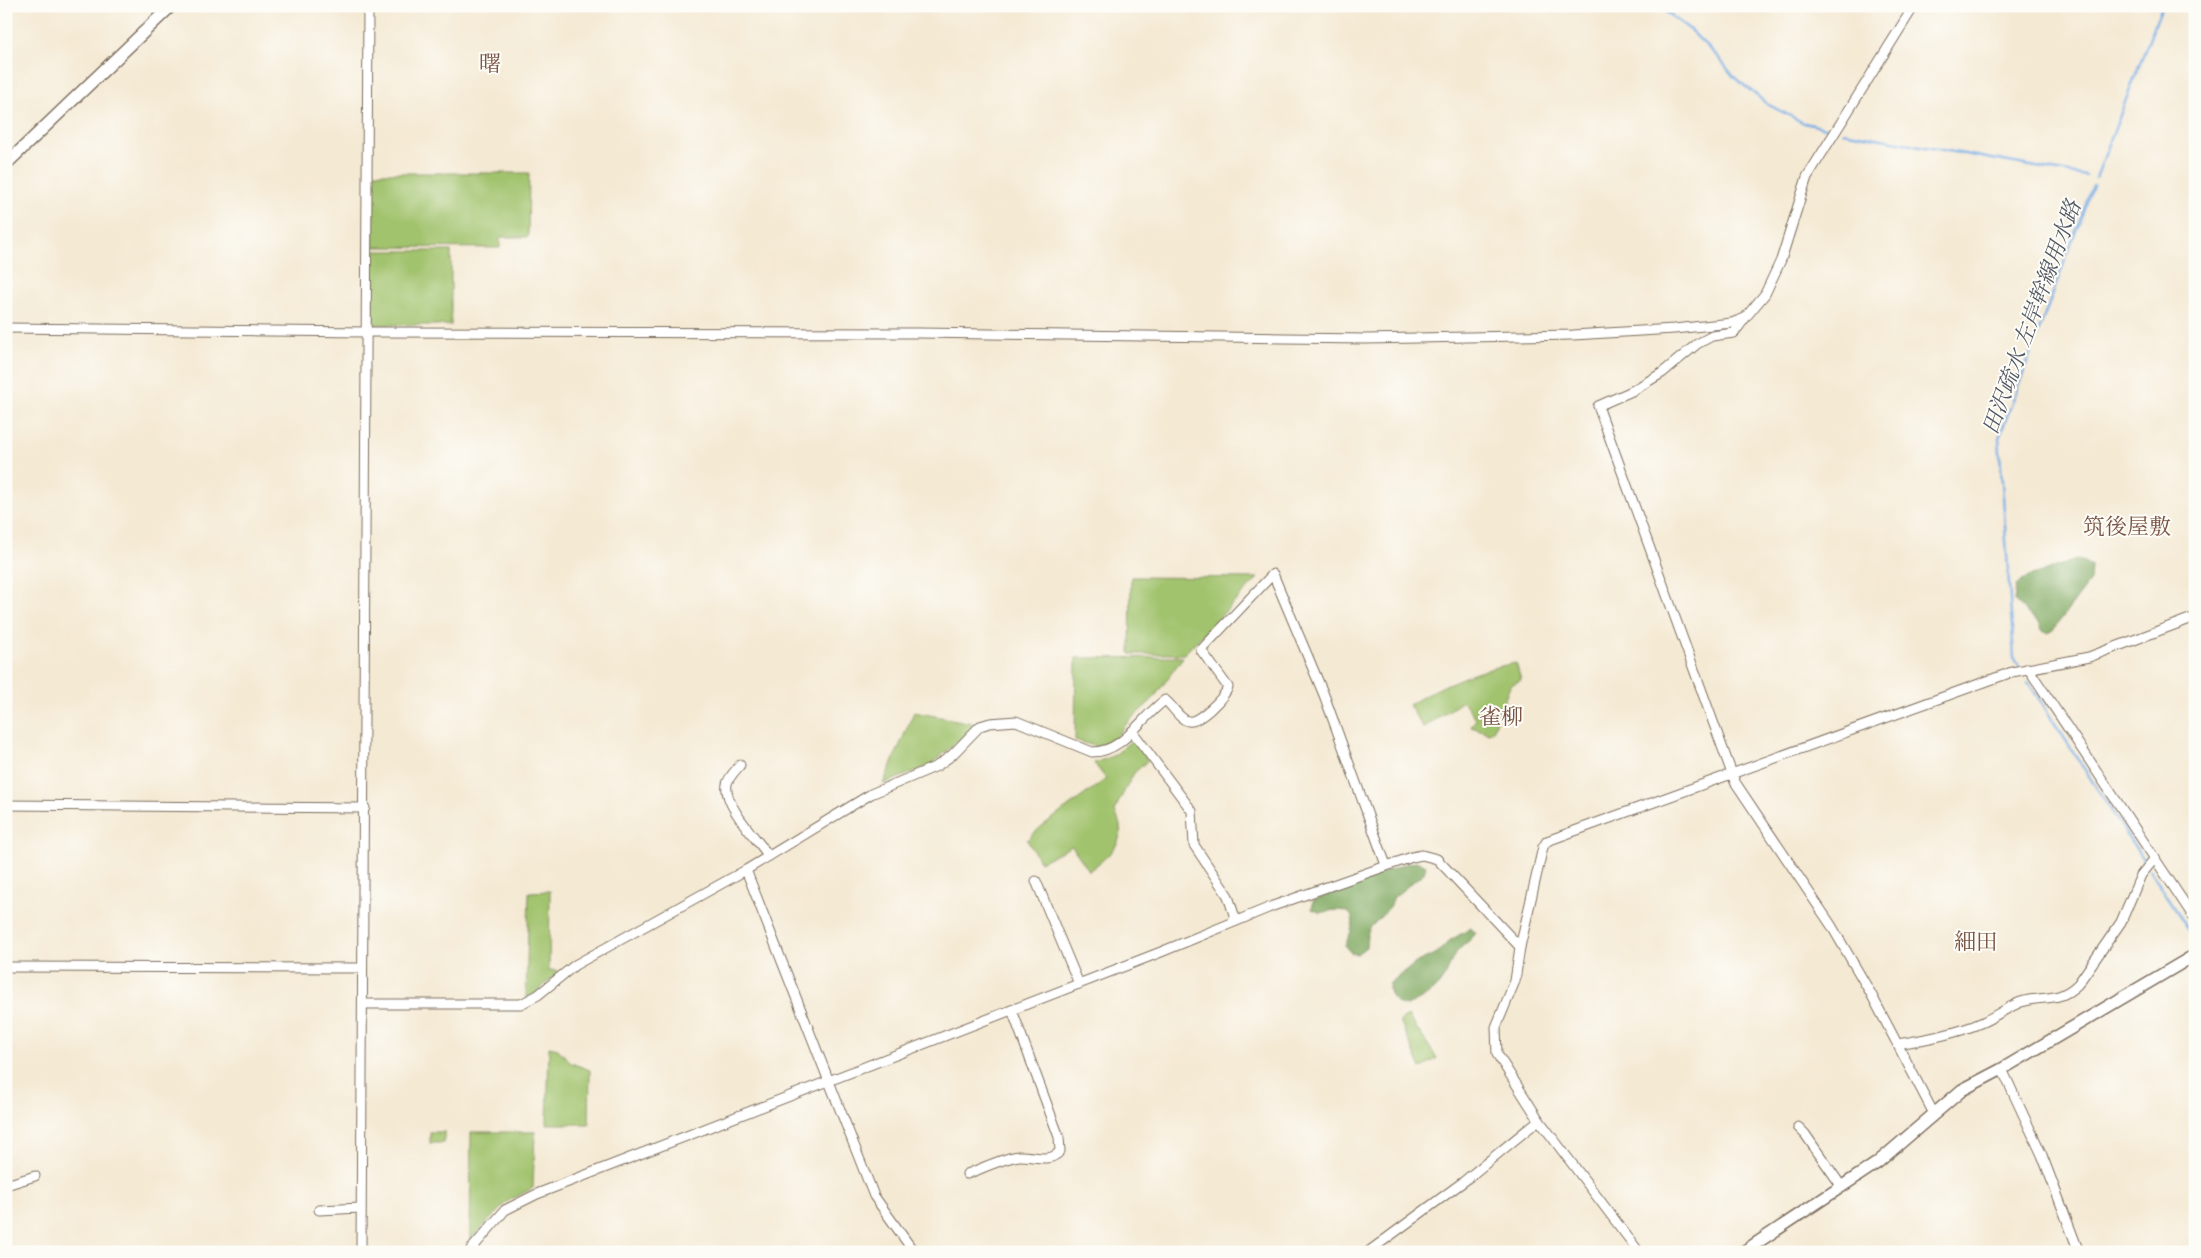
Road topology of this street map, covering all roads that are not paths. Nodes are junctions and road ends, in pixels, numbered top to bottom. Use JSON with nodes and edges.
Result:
{"nodes":[{"id":1,"x":171,"y":6,"type":"edge"},
{"id":2,"x":368,"y":6,"type":"edge"},
{"id":3,"x":1914,"y":6,"type":"edge"},
{"id":4,"x":6,"y":164,"type":"edge"},
{"id":5,"x":1745,"y":318,"type":"junction"},
{"id":6,"x":6,"y":328,"type":"edge"},
{"id":7,"x":366,"y":332,"type":"junction"},
{"id":8,"x":2195,"y":617,"type":"edge"},
{"id":9,"x":2028,"y":668,"type":"junction"},
{"id":10,"x":1132,"y":731,"type":"junction"},
{"id":11,"x":740,"y":765,"type":"dead end"},
{"id":12,"x":1731,"y":773,"type":"junction"},
{"id":13,"x":6,"y":805,"type":"edge"},
{"id":14,"x":365,"y":808,"type":"junction"},
{"id":15,"x":769,"y":856,"type":"junction"},
{"id":16,"x":2154,"y":858,"type":"junction"},
{"id":17,"x":1386,"y":865,"type":"junction"},
{"id":18,"x":746,"y":870,"type":"junction"},
{"id":19,"x":1036,"y":880,"type":"dead end"},
{"id":20,"x":2195,"y":919,"type":"edge"},
{"id":21,"x":1236,"y":921,"type":"junction"},
{"id":22,"x":1520,"y":947,"type":"junction"},
{"id":23,"x":2195,"y":955,"type":"edge"},
{"id":24,"x":6,"y":967,"type":"edge"},
{"id":25,"x":362,"y":968,"type":"junction"},
{"id":26,"x":1079,"y":984,"type":"junction"},
{"id":27,"x":362,"y":1004,"type":"junction"},
{"id":28,"x":1012,"y":1010,"type":"junction"},
{"id":29,"x":1898,"y":1044,"type":"junction"},
{"id":30,"x":2002,"y":1069,"type":"junction"},
{"id":31,"x":829,"y":1082,"type":"junction"},
{"id":32,"x":1934,"y":1112,"type":"junction"},
{"id":33,"x":1539,"y":1120,"type":"junction"},
{"id":34,"x":1798,"y":1127,"type":"dead end"},
{"id":35,"x":967,"y":1174,"type":"dead end"},
{"id":36,"x":35,"y":1176,"type":"dead end"},
{"id":37,"x":6,"y":1185,"type":"edge"},
{"id":38,"x":1842,"y":1187,"type":"junction"},
{"id":39,"x":361,"y":1208,"type":"junction"},
{"id":40,"x":319,"y":1210,"type":"dead end"},
{"id":41,"x":361,"y":1252,"type":"edge"},
{"id":42,"x":469,"y":1252,"type":"edge"},
{"id":43,"x":914,"y":1252,"type":"edge"},
{"id":44,"x":1368,"y":1252,"type":"edge"},
{"id":45,"x":1639,"y":1252,"type":"edge"},
{"id":46,"x":1743,"y":1252,"type":"edge"},
{"id":47,"x":2079,"y":1252,"type":"edge"}],
"edges":[{"from":1,"to":4,"type":"street"},
{"from":2,"to":7,"type":"street"},
{"from":3,"to":5,"type":"street"},
{"from":5,"to":7,"type":"street"},
{"from":5,"to":12,"type":"street"},
{"from":6,"to":7,"type":"street"},
{"from":7,"to":14,"type":"street"},
{"from":8,"to":9,"type":"street"},
{"from":9,"to":12,"type":"street"},
{"from":9,"to":16,"type":"street"},
{"from":10,"to":15,"type":"street"},
{"from":10,"to":17,"type":"street"},
{"from":10,"to":21,"type":"street"},
{"from":11,"to":15,"type":"street"},
{"from":12,"to":22,"type":"street"},
{"from":12,"to":29,"type":"street"},
{"from":13,"to":14,"type":"street"},
{"from":14,"to":25,"type":"street"},
{"from":15,"to":18,"type":"street"},
{"from":16,"to":20,"type":"street"},
{"from":16,"to":29,"type":"street"},
{"from":17,"to":21,"type":"street"},
{"from":17,"to":22,"type":"street"},
{"from":18,"to":27,"type":"street"},
{"from":18,"to":31,"type":"street"},
{"from":19,"to":26,"type":"street"},
{"from":21,"to":26,"type":"street"},
{"from":22,"to":33,"type":"street"},
{"from":23,"to":30,"type":"street"},
{"from":24,"to":25,"type":"street"},
{"from":25,"to":27,"type":"street"},
{"from":26,"to":28,"type":"street"},
{"from":27,"to":39,"type":"street"},
{"from":28,"to":31,"type":"street"},
{"from":28,"to":35,"type":"street"},
{"from":29,"to":32,"type":"street"},
{"from":30,"to":32,"type":"street"},
{"from":30,"to":47,"type":"street"},
{"from":31,"to":42,"type":"street"},
{"from":31,"to":43,"type":"street"},
{"from":32,"to":38,"type":"street"},
{"from":33,"to":44,"type":"street"},
{"from":33,"to":45,"type":"street"},
{"from":34,"to":38,"type":"street"},
{"from":36,"to":37,"type":"street"},
{"from":38,"to":46,"type":"street"},
{"from":39,"to":40,"type":"street"},
{"from":39,"to":41,"type":"street"}]}
